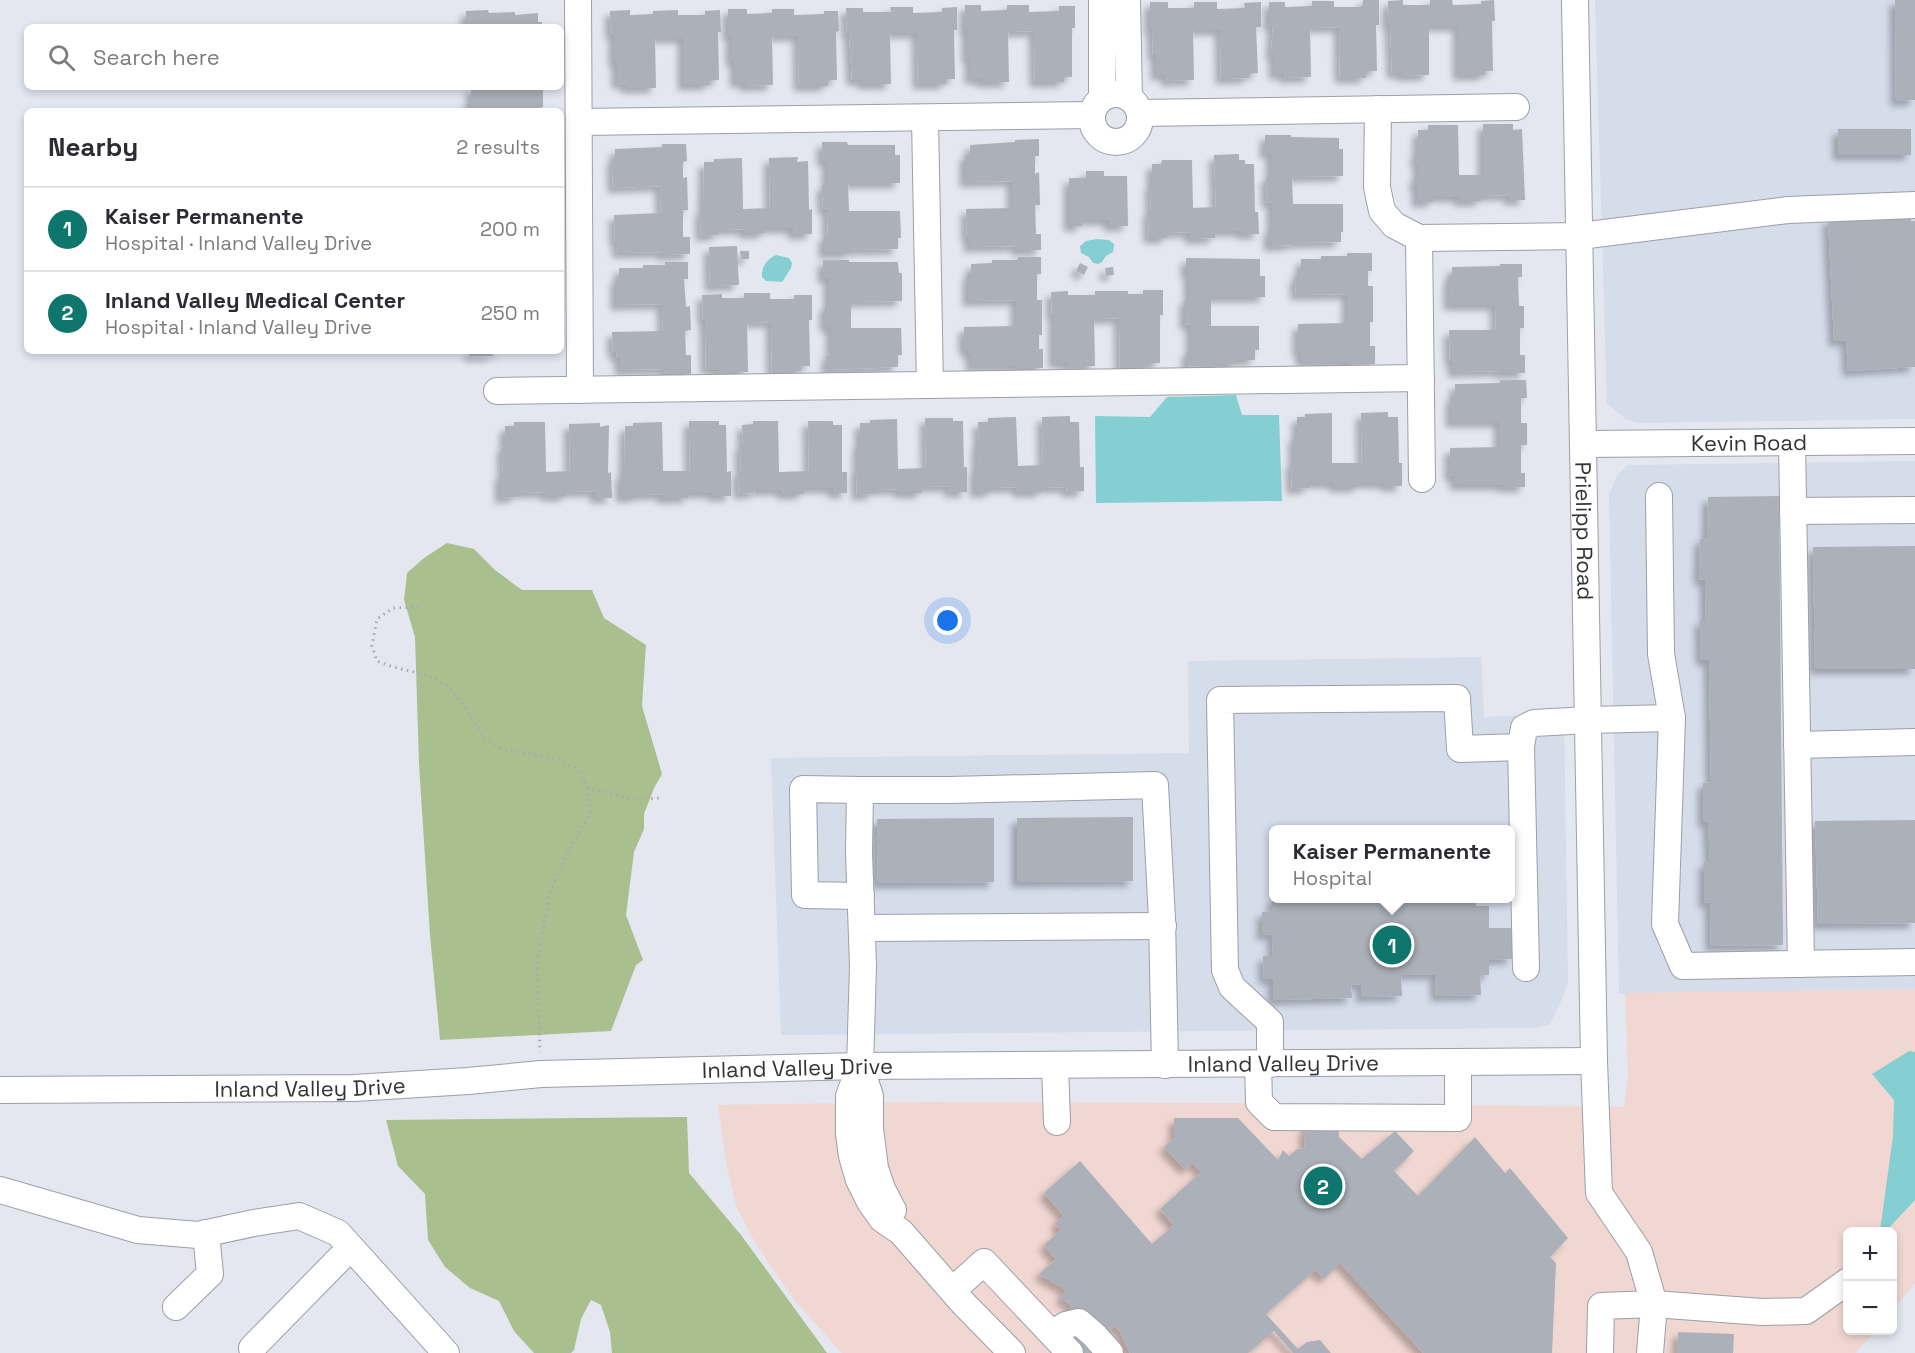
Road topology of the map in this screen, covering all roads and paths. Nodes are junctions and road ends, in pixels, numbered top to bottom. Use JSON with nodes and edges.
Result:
{"nodes":[{"id":1,"x":578,"y":0,"type":"edge"},
{"id":2,"x":1102,"y":0,"type":"edge"},
{"id":3,"x":1127,"y":0,"type":"edge"},
{"id":4,"x":1575,"y":0,"type":"edge"},
{"id":5,"x":1135,"y":106,"type":"junction"},
{"id":6,"x":1516,"y":106,"type":"dead end"},
{"id":7,"x":1097,"y":107,"type":"junction"},
{"id":8,"x":1378,"y":109,"type":"junction"},
{"id":9,"x":925,"y":118,"type":"junction"},
{"id":10,"x":579,"y":122,"type":"junction"},
{"id":11,"x":1915,"y":205,"type":"edge"},
{"id":12,"x":1580,"y":236,"type":"junction"},
{"id":13,"x":1419,"y":238,"type":"junction"},
{"id":14,"x":1421,"y":378,"type":"junction"},
{"id":15,"x":930,"y":385,"type":"junction"},
{"id":16,"x":580,"y":390,"type":"junction"},
{"id":17,"x":496,"y":391,"type":"dead end"},
{"id":18,"x":1915,"y":441,"type":"edge"},
{"id":19,"x":1792,"y":442,"type":"junction"},
{"id":20,"x":1584,"y":444,"type":"junction"},
{"id":21,"x":1422,"y":479,"type":"dead end"},
{"id":22,"x":1659,"y":496,"type":"dead end"},
{"id":23,"x":1915,"y":510,"type":"edge"},
{"id":24,"x":1793,"y":511,"type":"junction"},
{"id":25,"x":419,"y":607,"type":"dead end"},
{"id":26,"x":1672,"y":718,"type":"junction"},
{"id":27,"x":1588,"y":720,"type":"junction"},
{"id":28,"x":1915,"y":742,"type":"edge"},
{"id":29,"x":1797,"y":745,"type":"junction"},
{"id":30,"x":1521,"y":747,"type":"junction"},
{"id":31,"x":587,"y":787,"type":"junction"},
{"id":32,"x":860,"y":789,"type":"junction"},
{"id":33,"x":659,"y":798,"type":"dead end"},
{"id":34,"x":861,"y":896,"type":"junction"},
{"id":35,"x":1163,"y":926,"type":"junction"},
{"id":36,"x":862,"y":928,"type":"junction"},
{"id":37,"x":1915,"y":962,"type":"edge"},
{"id":38,"x":1801,"y":964,"type":"junction"},
{"id":39,"x":1526,"y":968,"type":"dead end"},
{"id":40,"x":1594,"y":1061,"type":"junction"},
{"id":41,"x":1458,"y":1063,"type":"junction"},
{"id":42,"x":1264,"y":1064,"type":"junction"},
{"id":43,"x":1055,"y":1065,"type":"junction"},
{"id":44,"x":1165,"y":1065,"type":"junction"},
{"id":45,"x":860,"y":1066,"type":"junction"},
{"id":46,"x":541,"y":1074,"type":"junction"},
{"id":47,"x":0,"y":1090,"type":"edge"},
{"id":48,"x":1057,"y":1122,"type":"dead end"},
{"id":49,"x":0,"y":1179,"type":"edge"},
{"id":50,"x":0,"y":1190,"type":"edge"},
{"id":51,"x":206,"y":1233,"type":"junction"},
{"id":52,"x":351,"y":1248,"type":"junction"},
{"id":53,"x":1843,"y":1285,"type":"edge"},
{"id":54,"x":953,"y":1290,"type":"junction"},
{"id":55,"x":1654,"y":1304,"type":"junction"},
{"id":56,"x":176,"y":1307,"type":"dead end"},
{"id":57,"x":1052,"y":1333,"type":"junction"},
{"id":58,"x":252,"y":1348,"type":"dead end"},
{"id":59,"x":438,"y":1350,"type":"edge"},
{"id":60,"x":1012,"y":1353,"type":"edge"},
{"id":61,"x":1070,"y":1353,"type":"edge"},
{"id":62,"x":1110,"y":1353,"type":"edge"},
{"id":63,"x":1599,"y":1353,"type":"edge"},
{"id":64,"x":1650,"y":1353,"type":"edge"}],
"edges":[{"from":1,"to":10,"type":"street"},
{"from":2,"to":7,"type":"street"},
{"from":3,"to":5,"type":"street"},
{"from":4,"to":12,"type":"street","name":"Prielipp Road"},
{"from":5,"to":7,"type":"street"},
{"from":5,"to":7,"type":"street"},
{"from":5,"to":8,"type":"street"},
{"from":6,"to":8,"type":"street"},
{"from":7,"to":9,"type":"street"},
{"from":8,"to":13,"type":"street"},
{"from":9,"to":10,"type":"street"},
{"from":9,"to":15,"type":"street"},
{"from":10,"to":16,"type":"street"},
{"from":11,"to":12,"type":"street"},
{"from":12,"to":13,"type":"street"},
{"from":12,"to":20,"type":"street","name":"Prielipp Road"},
{"from":13,"to":14,"type":"street"},
{"from":14,"to":15,"type":"street"},
{"from":14,"to":21,"type":"street"},
{"from":15,"to":16,"type":"street"},
{"from":16,"to":17,"type":"street"},
{"from":18,"to":19,"type":"street","name":"Kevin Road"},
{"from":19,"to":20,"type":"street","name":"Kevin Road"},
{"from":19,"to":24,"type":"street"},
{"from":20,"to":27,"type":"street","name":"Prielipp Road"},
{"from":22,"to":26,"type":"street"},
{"from":23,"to":24,"type":"street"},
{"from":24,"to":29,"type":"street"},
{"from":25,"to":31,"type":"path"},
{"from":26,"to":27,"type":"street"},
{"from":26,"to":38,"type":"street"},
{"from":27,"to":30,"type":"street"},
{"from":27,"to":40,"type":"street","name":"Prielipp Road"},
{"from":28,"to":29,"type":"street"},
{"from":29,"to":38,"type":"street"},
{"from":30,"to":39,"type":"street"},
{"from":30,"to":42,"type":"street"},
{"from":31,"to":33,"type":"path"},
{"from":31,"to":46,"type":"path"},
{"from":32,"to":34,"type":"street"},
{"from":32,"to":34,"type":"street"},
{"from":32,"to":35,"type":"street"},
{"from":34,"to":36,"type":"street"},
{"from":35,"to":36,"type":"street"},
{"from":35,"to":44,"type":"street"},
{"from":36,"to":45,"type":"street"},
{"from":37,"to":38,"type":"street"},
{"from":40,"to":41,"type":"street","name":"Inland Valley Drive"},
{"from":40,"to":55,"type":"street","name":"Prielipp Road"},
{"from":41,"to":42,"type":"street","name":"Inland Valley Drive"},
{"from":41,"to":42,"type":"street"},
{"from":42,"to":44,"type":"street","name":"Inland Valley Drive"},
{"from":43,"to":44,"type":"street","name":"Inland Valley Drive"},
{"from":43,"to":45,"type":"street","name":"Inland Valley Drive"},
{"from":43,"to":48,"type":"street"},
{"from":45,"to":46,"type":"street","name":"Inland Valley Drive"},
{"from":45,"to":54,"type":"street"},
{"from":46,"to":47,"type":"street","name":"Inland Valley Drive"},
{"from":49,"to":50,"type":"street"},
{"from":50,"to":51,"type":"street"},
{"from":51,"to":52,"type":"street"},
{"from":51,"to":56,"type":"street"},
{"from":52,"to":58,"type":"street"},
{"from":52,"to":59,"type":"street"},
{"from":53,"to":55,"type":"street"},
{"from":54,"to":57,"type":"street"},
{"from":54,"to":60,"type":"street"},
{"from":55,"to":63,"type":"street"},
{"from":55,"to":64,"type":"street"},
{"from":57,"to":61,"type":"street"},
{"from":57,"to":62,"type":"street"}]}
